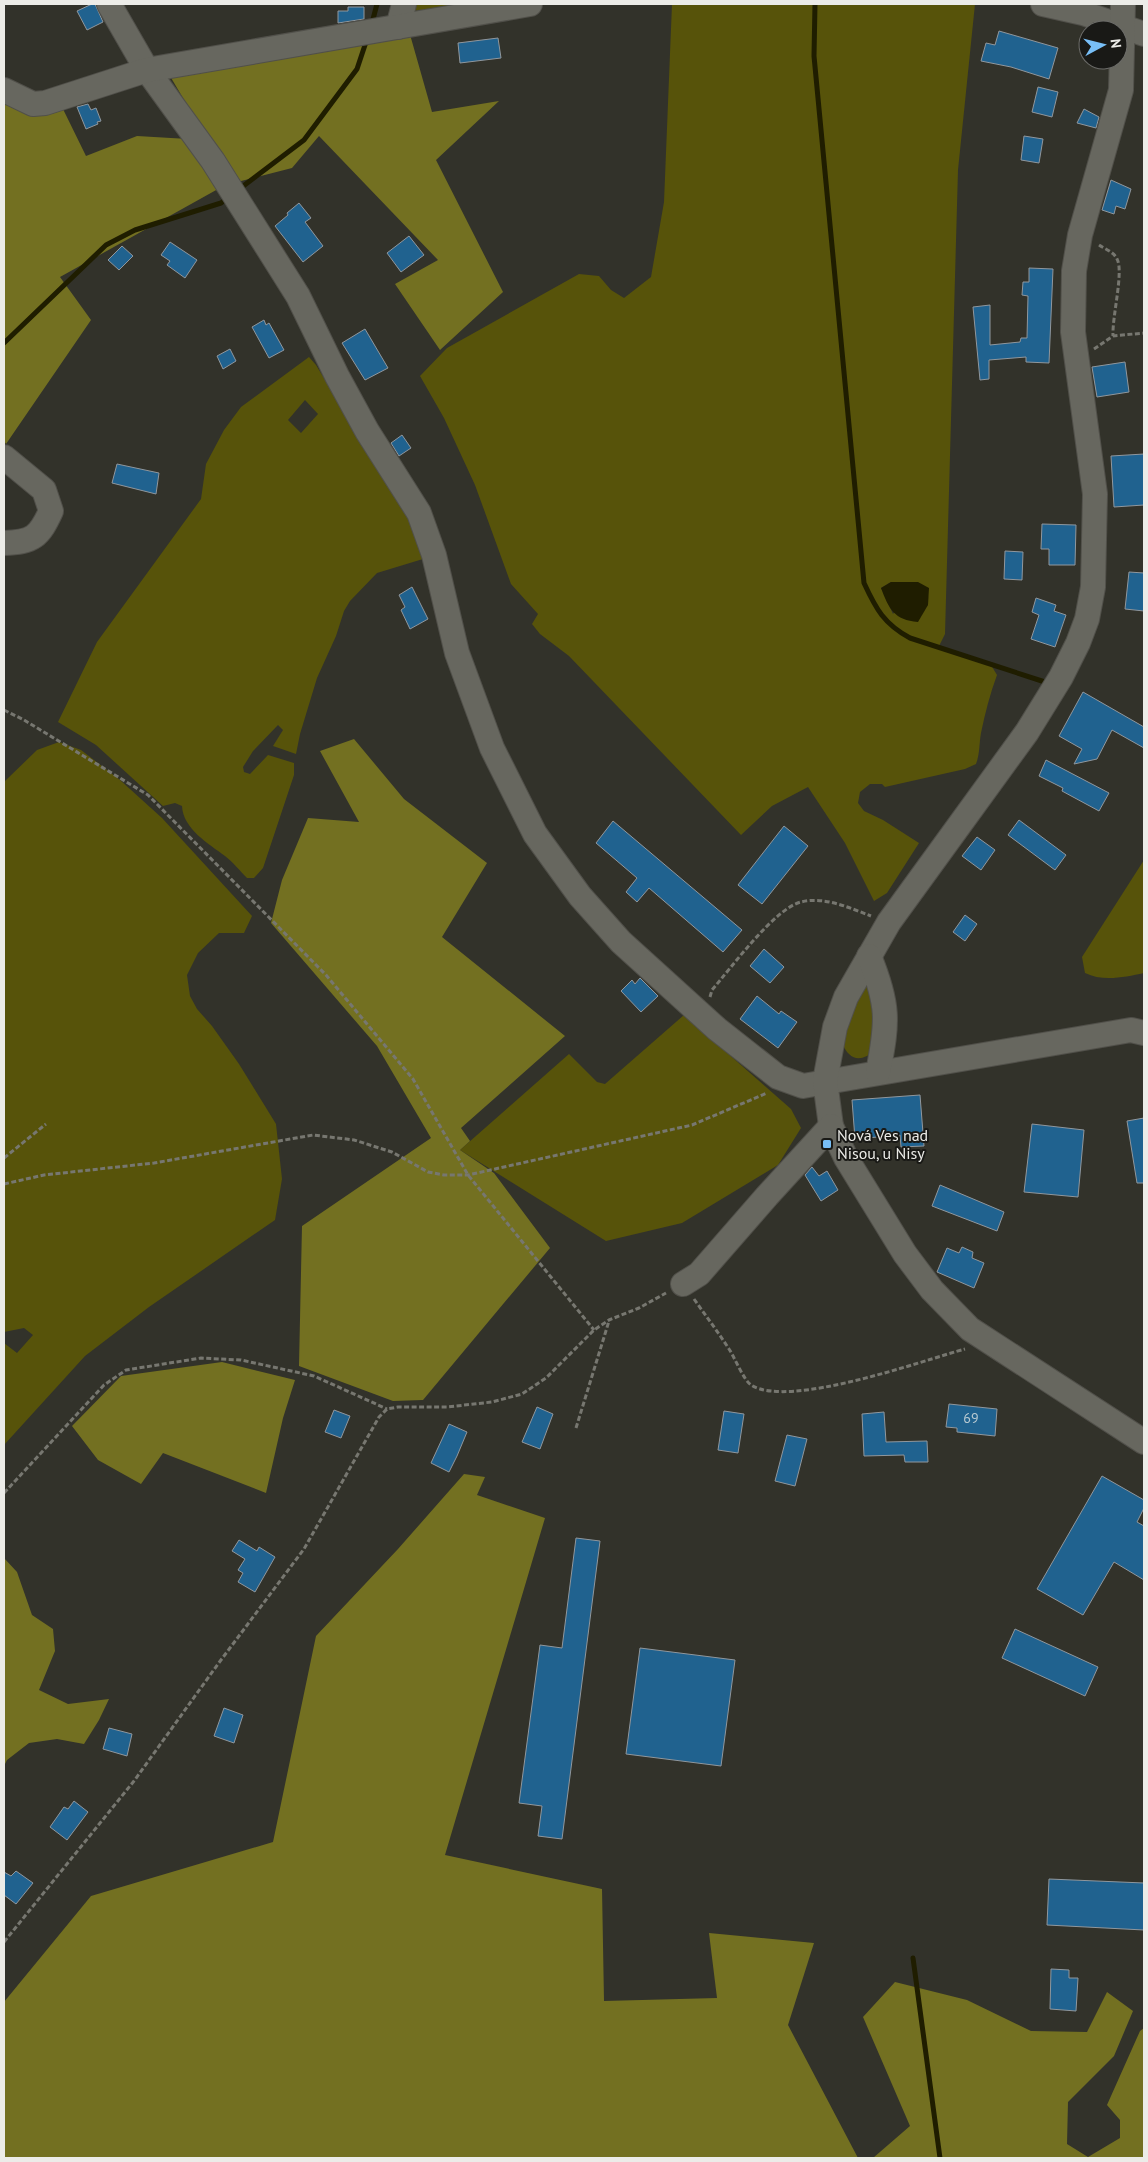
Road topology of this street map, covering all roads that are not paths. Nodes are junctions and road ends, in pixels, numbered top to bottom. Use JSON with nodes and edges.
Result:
{"nodes":[{"id":1,"x":109,"y":4,"type":"edge"},
{"id":2,"x":404,"y":4,"type":"edge"},
{"id":3,"x":530,"y":4,"type":"edge"},
{"id":4,"x":1043,"y":4,"type":"edge"},
{"id":5,"x":1122,"y":4,"type":"edge"},
{"id":6,"x":398,"y":27,"type":"junction"},
{"id":7,"x":1134,"y":31,"type":"edge"},
{"id":8,"x":146,"y":70,"type":"junction"},
{"id":9,"x":4,"y":90,"type":"edge"},
{"id":10,"x":4,"y":457,"type":"edge"},
{"id":11,"x":4,"y":543,"type":"edge"},
{"id":12,"x":869,"y":956,"type":"junction"},
{"id":13,"x":1144,"y":1032,"type":"edge"},
{"id":14,"x":878,"y":1072,"type":"junction"},
{"id":15,"x":825,"y":1081,"type":"junction"},
{"id":16,"x":831,"y":1126,"type":"junction"},
{"id":17,"x":683,"y":1284,"type":"road end"},
{"id":18,"x":1144,"y":1442,"type":"edge"}],
"edges":[{"from":1,"to":8,"type":"street"},
{"from":2,"to":6,"type":"street"},
{"from":3,"to":6,"type":"street"},
{"from":4,"to":7,"type":"street"},
{"from":5,"to":7,"type":"street"},
{"from":6,"to":8,"type":"street"},
{"from":7,"to":12,"type":"street"},
{"from":8,"to":9,"type":"street"},
{"from":8,"to":15,"type":"street"},
{"from":10,"to":11,"type":"street"},
{"from":12,"to":14,"type":"street"},
{"from":12,"to":15,"type":"street"},
{"from":13,"to":14,"type":"street"},
{"from":14,"to":15,"type":"street"},
{"from":15,"to":16,"type":"street"},
{"from":16,"to":17,"type":"street"},
{"from":16,"to":18,"type":"street"}]}
